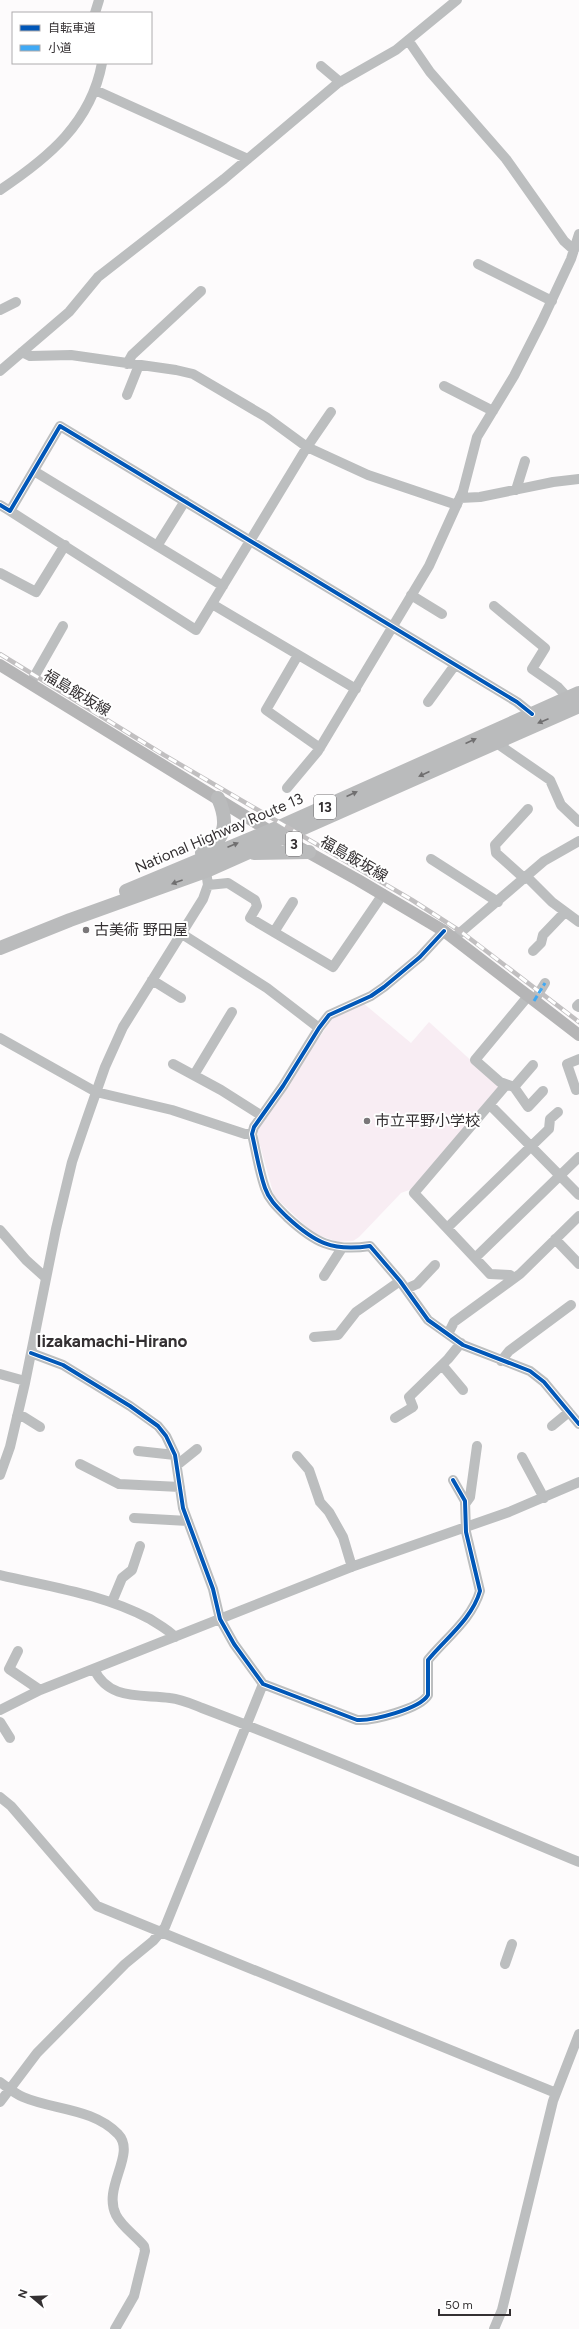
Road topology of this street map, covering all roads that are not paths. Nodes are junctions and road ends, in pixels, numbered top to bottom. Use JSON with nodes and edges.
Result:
{"nodes":[{"id":1,"x":99,"y":0,"type":"edge"},
{"id":2,"x":457,"y":0,"type":"edge"},
{"id":3,"x":95,"y":12,"type":"edge"},
{"id":4,"x":408,"y":40,"type":"junction"},
{"id":5,"x":102,"y":64,"type":"edge"},
{"id":6,"x":321,"y":66,"type":"dead end"},
{"id":7,"x":340,"y":82,"type":"junction"},
{"id":8,"x":95,"y":90,"type":"junction"},
{"id":9,"x":248,"y":159,"type":"junction"},
{"id":10,"x":0,"y":190,"type":"edge"},
{"id":11,"x":579,"y":234,"type":"edge"},
{"id":12,"x":572,"y":254,"type":"junction"},
{"id":13,"x":478,"y":264,"type":"dead end"},
{"id":14,"x":579,"y":266,"type":"edge"},
{"id":15,"x":201,"y":291,"type":"dead end"},
{"id":16,"x":552,"y":300,"type":"junction"},
{"id":17,"x":16,"y":302,"type":"dead end"},
{"id":18,"x":0,"y":310,"type":"edge"},
{"id":19,"x":22,"y":352,"type":"junction"},
{"id":20,"x":128,"y":364,"type":"junction"},
{"id":21,"x":139,"y":365,"type":"junction"},
{"id":22,"x":0,"y":371,"type":"edge"},
{"id":23,"x":444,"y":386,"type":"dead end"},
{"id":24,"x":127,"y":395,"type":"dead end"},
{"id":25,"x":493,"y":410,"type":"junction"},
{"id":26,"x":331,"y":412,"type":"dead end"},
{"id":27,"x":307,"y":447,"type":"junction"},
{"id":28,"x":525,"y":461,"type":"dead end"},
{"id":29,"x":34,"y":471,"type":"junction"},
{"id":30,"x":579,"y":479,"type":"edge"},
{"id":31,"x":516,"y":490,"type":"junction"},
{"id":32,"x":185,"y":501,"type":"junction"},
{"id":33,"x":459,"y":501,"type":"junction"},
{"id":34,"x":0,"y":505,"type":"edge"},
{"id":35,"x":10,"y":511,"type":"junction"},
{"id":36,"x":251,"y":541,"type":"junction"},
{"id":37,"x":65,"y":546,"type":"junction"},
{"id":38,"x":158,"y":546,"type":"junction"},
{"id":39,"x":0,"y":572,"type":"edge"},
{"id":40,"x":223,"y":586,"type":"junction"},
{"id":41,"x":411,"y":595,"type":"junction"},
{"id":42,"x":212,"y":604,"type":"junction"},
{"id":43,"x":494,"y":606,"type":"dead end"},
{"id":44,"x":442,"y":614,"type":"dead end"},
{"id":45,"x":63,"y":626,"type":"dead end"},
{"id":46,"x":392,"y":627,"type":"junction"},
{"id":47,"x":298,"y":655,"type":"junction"},
{"id":48,"x":0,"y":665,"type":"edge"},
{"id":49,"x":455,"y":665,"type":"junction"},
{"id":50,"x":30,"y":684,"type":"junction"},
{"id":51,"x":356,"y":689,"type":"junction"},
{"id":52,"x":573,"y":695,"type":"edge"},
{"id":53,"x":428,"y":702,"type":"dead end"},
{"id":54,"x":579,"y":706,"type":"edge"},
{"id":55,"x":532,"y":714,"type":"junction"},
{"id":56,"x":495,"y":742,"type":"junction"},
{"id":57,"x":320,"y":748,"type":"junction"},
{"id":58,"x":287,"y":788,"type":"dead end"},
{"id":59,"x":218,"y":798,"type":"junction"},
{"id":60,"x":528,"y":809,"type":"dead end"},
{"id":61,"x":579,"y":822,"type":"edge"},
{"id":62,"x":268,"y":830,"type":"junction"},
{"id":63,"x":281,"y":838,"type":"junction"},
{"id":64,"x":579,"y":841,"type":"edge"},
{"id":65,"x":309,"y":852,"type":"junction"},
{"id":66,"x":245,"y":853,"type":"junction"},
{"id":67,"x":431,"y":859,"type":"dead end"},
{"id":68,"x":206,"y":871,"type":"junction"},
{"id":69,"x":526,"y":878,"type":"junction"},
{"id":70,"x":208,"y":885,"type":"junction"},
{"id":71,"x":130,"y":889,"type":"junction"},
{"id":72,"x":383,"y":894,"type":"junction"},
{"id":73,"x":293,"y":902,"type":"dead end"},
{"id":74,"x":498,"y":902,"type":"junction"},
{"id":75,"x":565,"y":912,"type":"junction"},
{"id":76,"x":70,"y":920,"type":"junction"},
{"id":77,"x":579,"y":922,"type":"edge"},
{"id":78,"x":444,"y":931,"type":"junction"},
{"id":79,"x":274,"y":932,"type":"junction"},
{"id":80,"x":182,"y":934,"type":"junction"},
{"id":81,"x":454,"y":938,"type":"junction"},
{"id":82,"x":0,"y":948,"type":"edge"},
{"id":83,"x":534,"y":951,"type":"dead end"},
{"id":84,"x":152,"y":980,"type":"junction"},
{"id":85,"x":545,"y":983,"type":"dead end"},
{"id":86,"x":181,"y":998,"type":"dead end"},
{"id":87,"x":531,"y":998,"type":"junction"},
{"id":88,"x":232,"y":1012,"type":"dead end"},
{"id":89,"x":319,"y":1028,"type":"junction"},
{"id":90,"x":579,"y":1035,"type":"edge"},
{"id":91,"x":0,"y":1038,"type":"edge"},
{"id":92,"x":579,"y":1059,"type":"edge"},
{"id":93,"x":173,"y":1064,"type":"dead end"},
{"id":94,"x":533,"y":1065,"type":"dead end"},
{"id":95,"x":194,"y":1075,"type":"junction"},
{"id":96,"x":510,"y":1086,"type":"junction"},
{"id":97,"x":576,"y":1090,"type":"dead end"},
{"id":98,"x":543,"y":1091,"type":"dead end"},
{"id":99,"x":96,"y":1092,"type":"junction"},
{"id":100,"x":490,"y":1105,"type":"junction"},
{"id":101,"x":558,"y":1112,"type":"dead end"},
{"id":102,"x":262,"y":1116,"type":"junction"},
{"id":103,"x":252,"y":1134,"type":"junction"},
{"id":104,"x":530,"y":1147,"type":"junction"},
{"id":105,"x":579,"y":1157,"type":"edge"},
{"id":106,"x":560,"y":1176,"type":"junction"},
{"id":107,"x":579,"y":1195,"type":"edge"},
{"id":108,"x":579,"y":1216,"type":"edge"},
{"id":109,"x":447,"y":1228,"type":"junction"},
{"id":110,"x":0,"y":1230,"type":"edge"},
{"id":111,"x":555,"y":1239,"type":"junction"},
{"id":112,"x":342,"y":1248,"type":"junction"},
{"id":113,"x":475,"y":1258,"type":"junction"},
{"id":114,"x":579,"y":1264,"type":"edge"},
{"id":115,"x":435,"y":1265,"type":"dead end"},
{"id":116,"x":324,"y":1276,"type":"dead end"},
{"id":117,"x":46,"y":1278,"type":"junction"},
{"id":118,"x":514,"y":1278,"type":"junction"},
{"id":119,"x":403,"y":1285,"type":"junction"},
{"id":120,"x":571,"y":1305,"type":"dead end"},
{"id":121,"x":448,"y":1334,"type":"junction"},
{"id":122,"x":314,"y":1337,"type":"dead end"},
{"id":123,"x":461,"y":1343,"type":"junction"},
{"id":124,"x":31,"y":1353,"type":"junction"},
{"id":125,"x":501,"y":1361,"type":"junction"},
{"id":126,"x":442,"y":1366,"type":"junction"},
{"id":127,"x":0,"y":1374,"type":"edge"},
{"id":128,"x":25,"y":1381,"type":"junction"},
{"id":129,"x":463,"y":1390,"type":"dead end"},
{"id":130,"x":569,"y":1412,"type":"junction"},
{"id":131,"x":17,"y":1416,"type":"junction"},
{"id":132,"x":395,"y":1418,"type":"dead end"},
{"id":133,"x":578,"y":1422,"type":"edge"},
{"id":134,"x":552,"y":1426,"type":"dead end"},
{"id":135,"x":40,"y":1427,"type":"dead end"},
{"id":136,"x":476,"y":1446,"type":"dead end"},
{"id":137,"x":196,"y":1449,"type":"dead end"},
{"id":138,"x":138,"y":1451,"type":"dead end"},
{"id":139,"x":297,"y":1456,"type":"dead end"},
{"id":140,"x":522,"y":1457,"type":"dead end"},
{"id":141,"x":176,"y":1460,"type":"junction"},
{"id":142,"x":80,"y":1464,"type":"dead end"},
{"id":143,"x":0,"y":1475,"type":"edge"},
{"id":144,"x":453,"y":1480,"type":"dead end"},
{"id":145,"x":579,"y":1482,"type":"edge"},
{"id":146,"x":180,"y":1487,"type":"junction"},
{"id":147,"x":544,"y":1498,"type":"junction"},
{"id":148,"x":465,"y":1504,"type":"junction"},
{"id":149,"x":134,"y":1518,"type":"dead end"},
{"id":150,"x":188,"y":1521,"type":"junction"},
{"id":151,"x":466,"y":1526,"type":"junction"},
{"id":152,"x":140,"y":1546,"type":"dead end"},
{"id":153,"x":352,"y":1567,"type":"junction"},
{"id":154,"x":0,"y":1575,"type":"edge"},
{"id":155,"x":112,"y":1602,"type":"junction"},
{"id":156,"x":220,"y":1619,"type":"junction"},
{"id":157,"x":175,"y":1636,"type":"junction"},
{"id":158,"x":18,"y":1651,"type":"dead end"},
{"id":159,"x":94,"y":1669,"type":"junction"},
{"id":160,"x":263,"y":1684,"type":"junction"},
{"id":161,"x":40,"y":1690,"type":"junction"},
{"id":162,"x":0,"y":1710,"type":"edge"},
{"id":163,"x":0,"y":1722,"type":"edge"},
{"id":164,"x":246,"y":1725,"type":"junction"},
{"id":165,"x":10,"y":1738,"type":"dead end"},
{"id":166,"x":0,"y":1797,"type":"edge"},
{"id":167,"x":579,"y":1862,"type":"edge"},
{"id":168,"x":160,"y":1933,"type":"junction"},
{"id":169,"x":512,"y":1944,"type":"dead end"},
{"id":170,"x":505,"y":1964,"type":"dead end"},
{"id":171,"x":579,"y":2034,"type":"edge"},
{"id":172,"x":0,"y":2082,"type":"edge"},
{"id":173,"x":10,"y":2089,"type":"junction"},
{"id":174,"x":556,"y":2093,"type":"junction"},
{"id":175,"x":0,"y":2102,"type":"edge"},
{"id":176,"x":115,"y":2329,"type":"edge"},
{"id":177,"x":494,"y":2329,"type":"edge"}],
"edges":[{"from":1,"to":3,"type":"street"},
{"from":2,"to":4,"type":"street"},
{"from":4,"to":7,"type":"street"},
{"from":4,"to":12,"type":"street"},
{"from":5,"to":8,"type":"street"},
{"from":6,"to":7,"type":"street"},
{"from":7,"to":9,"type":"street"},
{"from":8,"to":9,"type":"street"},
{"from":8,"to":10,"type":"street"},
{"from":9,"to":19,"type":"street"},
{"from":11,"to":12,"type":"street"},
{"from":12,"to":14,"type":"street"},
{"from":12,"to":16,"type":"street"},
{"from":13,"to":16,"type":"street"},
{"from":15,"to":20,"type":"street"},
{"from":16,"to":25,"type":"street"},
{"from":17,"to":18,"type":"street"},
{"from":19,"to":20,"type":"street"},
{"from":19,"to":22,"type":"street"},
{"from":20,"to":21,"type":"street"},
{"from":21,"to":24,"type":"street"},
{"from":21,"to":27,"type":"street"},
{"from":23,"to":25,"type":"street"},
{"from":25,"to":33,"type":"street"},
{"from":26,"to":27,"type":"street"},
{"from":27,"to":33,"type":"street"},
{"from":27,"to":36,"type":"street"},
{"from":28,"to":31,"type":"street"},
{"from":29,"to":32,"type":"street"},
{"from":29,"to":35,"type":"street"},
{"from":29,"to":38,"type":"street"},
{"from":30,"to":31,"type":"street"},
{"from":31,"to":33,"type":"street"},
{"from":32,"to":36,"type":"street"},
{"from":32,"to":38,"type":"street"},
{"from":33,"to":41,"type":"street"},
{"from":34,"to":35,"type":"street"},
{"from":35,"to":37,"type":"street"},
{"from":36,"to":40,"type":"street"},
{"from":36,"to":46,"type":"street"},
{"from":37,"to":39,"type":"street"},
{"from":37,"to":42,"type":"street"},
{"from":38,"to":40,"type":"street"},
{"from":40,"to":42,"type":"street"},
{"from":41,"to":44,"type":"street"},
{"from":41,"to":46,"type":"street"},
{"from":42,"to":47,"type":"street"},
{"from":43,"to":52,"type":"street"},
{"from":45,"to":50,"type":"street"},
{"from":46,"to":49,"type":"street"},
{"from":46,"to":51,"type":"street"},
{"from":47,"to":51,"type":"street"},
{"from":47,"to":57,"type":"street"},
{"from":48,"to":50,"type":"main road","name":"福島飯坂線","number":"3"},
{"from":49,"to":53,"type":"street"},
{"from":49,"to":55,"type":"street"},
{"from":50,"to":59,"type":"main road","name":"福島飯坂線","number":"3"},
{"from":51,"to":57,"type":"street"},
{"from":52,"to":55,"type":"highway","name":"National Highway Route 13","number":"13"},
{"from":54,"to":56,"type":"highway","name":"National Highway Route 13","number":"13","one_way":true},
{"from":62,"to":55,"type":"highway","name":"National Highway Route 13","number":"13","one_way":true},
{"from":56,"to":61,"type":"street"},
{"from":56,"to":63,"type":"highway","name":"National Highway Route 13","number":"13","one_way":true},
{"from":57,"to":58,"type":"street"},
{"from":59,"to":62,"type":"main road","name":"福島飯坂線","number":"3"},
{"from":59,"to":71,"type":"highway"},
{"from":60,"to":69,"type":"street"},
{"from":62,"to":63,"type":"main road","name":"福島飯坂線","number":"3"},
{"from":71,"to":62,"type":"highway","name":"National Highway Route 13","number":"13","one_way":true},
{"from":63,"to":65,"type":"main road","name":"福島飯坂線","number":"3"},
{"from":63,"to":66,"type":"highway","name":"National Highway Route 13","number":"13"},
{"from":64,"to":69,"type":"street"},
{"from":65,"to":66,"type":"highway"},
{"from":65,"to":72,"type":"main road","name":"福島飯坂線","number":"3"},
{"from":66,"to":68,"type":"highway","name":"National Highway Route 13","number":"13"},
{"from":67,"to":74,"type":"street"},
{"from":68,"to":70,"type":"street"},
{"from":68,"to":76,"type":"highway","name":"National Highway Route 13","number":"13","one_way":true},
{"from":69,"to":74,"type":"street"},
{"from":69,"to":75,"type":"street"},
{"from":70,"to":79,"type":"street"},
{"from":70,"to":80,"type":"street"},
{"from":71,"to":76,"type":"highway","name":"National Highway Route 13","number":"13"},
{"from":72,"to":78,"type":"main road","name":"福島飯坂線","number":"3"},
{"from":72,"to":79,"type":"street"},
{"from":73,"to":79,"type":"street"},
{"from":74,"to":81,"type":"street"},
{"from":75,"to":77,"type":"street"},
{"from":75,"to":83,"type":"street"},
{"from":76,"to":82,"type":"highway","name":"National Highway Route 13","number":"13"},
{"from":78,"to":81,"type":"main road","name":"福島飯坂線","number":"3"},
{"from":78,"to":89,"type":"street"},
{"from":80,"to":84,"type":"street"},
{"from":80,"to":89,"type":"street"},
{"from":81,"to":87,"type":"main road","name":"福島飯坂線","number":"3"},
{"from":84,"to":86,"type":"street"},
{"from":84,"to":99,"type":"street"},
{"from":85,"to":87,"type":"street"},
{"from":87,"to":90,"type":"main road","name":"福島飯坂線","number":"3"},
{"from":87,"to":96,"type":"street"},
{"from":88,"to":95,"type":"street"},
{"from":89,"to":102,"type":"street"},
{"from":91,"to":99,"type":"street"},
{"from":92,"to":97,"type":"street"},
{"from":93,"to":95,"type":"street"},
{"from":94,"to":96,"type":"street"},
{"from":95,"to":102,"type":"street"},
{"from":96,"to":98,"type":"street"},
{"from":96,"to":100,"type":"street"},
{"from":99,"to":103,"type":"street"},
{"from":99,"to":117,"type":"street"},
{"from":100,"to":104,"type":"street"},
{"from":100,"to":109,"type":"street"},
{"from":101,"to":104,"type":"street"},
{"from":102,"to":103,"type":"street"},
{"from":103,"to":112,"type":"street"},
{"from":104,"to":106,"type":"street"},
{"from":104,"to":109,"type":"street"},
{"from":105,"to":106,"type":"street"},
{"from":106,"to":107,"type":"street"},
{"from":106,"to":113,"type":"street"},
{"from":108,"to":111,"type":"street"},
{"from":109,"to":113,"type":"street"},
{"from":110,"to":117,"type":"street"},
{"from":111,"to":114,"type":"street"},
{"from":111,"to":118,"type":"street"},
{"from":112,"to":116,"type":"street"},
{"from":112,"to":119,"type":"street"},
{"from":113,"to":118,"type":"street"},
{"from":115,"to":119,"type":"street"},
{"from":117,"to":124,"type":"street"},
{"from":118,"to":121,"type":"street"},
{"from":119,"to":121,"type":"street"},
{"from":119,"to":122,"type":"street"},
{"from":120,"to":125,"type":"street"},
{"from":121,"to":123,"type":"street"},
{"from":123,"to":125,"type":"street"},
{"from":123,"to":126,"type":"street"},
{"from":124,"to":128,"type":"street"},
{"from":124,"to":141,"type":"street"},
{"from":125,"to":130,"type":"street"},
{"from":126,"to":129,"type":"street"},
{"from":126,"to":132,"type":"street"},
{"from":127,"to":128,"type":"street"},
{"from":128,"to":131,"type":"street"},
{"from":130,"to":133,"type":"street"},
{"from":130,"to":134,"type":"street"},
{"from":131,"to":135,"type":"street"},
{"from":131,"to":143,"type":"street"},
{"from":136,"to":148,"type":"street"},
{"from":137,"to":141,"type":"street"},
{"from":138,"to":141,"type":"street"},
{"from":139,"to":153,"type":"street"},
{"from":140,"to":147,"type":"street"},
{"from":141,"to":146,"type":"street"},
{"from":142,"to":146,"type":"street"},
{"from":144,"to":148,"type":"street"},
{"from":145,"to":147,"type":"street"},
{"from":146,"to":150,"type":"street"},
{"from":147,"to":151,"type":"street"},
{"from":148,"to":151,"type":"street"},
{"from":149,"to":150,"type":"street"},
{"from":150,"to":156,"type":"street"},
{"from":151,"to":153,"type":"street"},
{"from":151,"to":160,"type":"street"},
{"from":152,"to":155,"type":"street"},
{"from":153,"to":156,"type":"street"},
{"from":154,"to":155,"type":"street"},
{"from":155,"to":157,"type":"street"},
{"from":156,"to":157,"type":"street"},
{"from":156,"to":160,"type":"street"},
{"from":157,"to":159,"type":"street"},
{"from":158,"to":161,"type":"street"},
{"from":159,"to":161,"type":"street"},
{"from":159,"to":164,"type":"street"},
{"from":160,"to":164,"type":"street"},
{"from":161,"to":162,"type":"street"},
{"from":163,"to":165,"type":"street"},
{"from":164,"to":167,"type":"street"},
{"from":164,"to":168,"type":"street"},
{"from":166,"to":168,"type":"street"},
{"from":168,"to":173,"type":"street"},
{"from":168,"to":174,"type":"street"},
{"from":169,"to":170,"type":"street"},
{"from":171,"to":174,"type":"street"},
{"from":172,"to":173,"type":"street"},
{"from":173,"to":175,"type":"street"},
{"from":173,"to":176,"type":"street"},
{"from":174,"to":177,"type":"street"}]}
